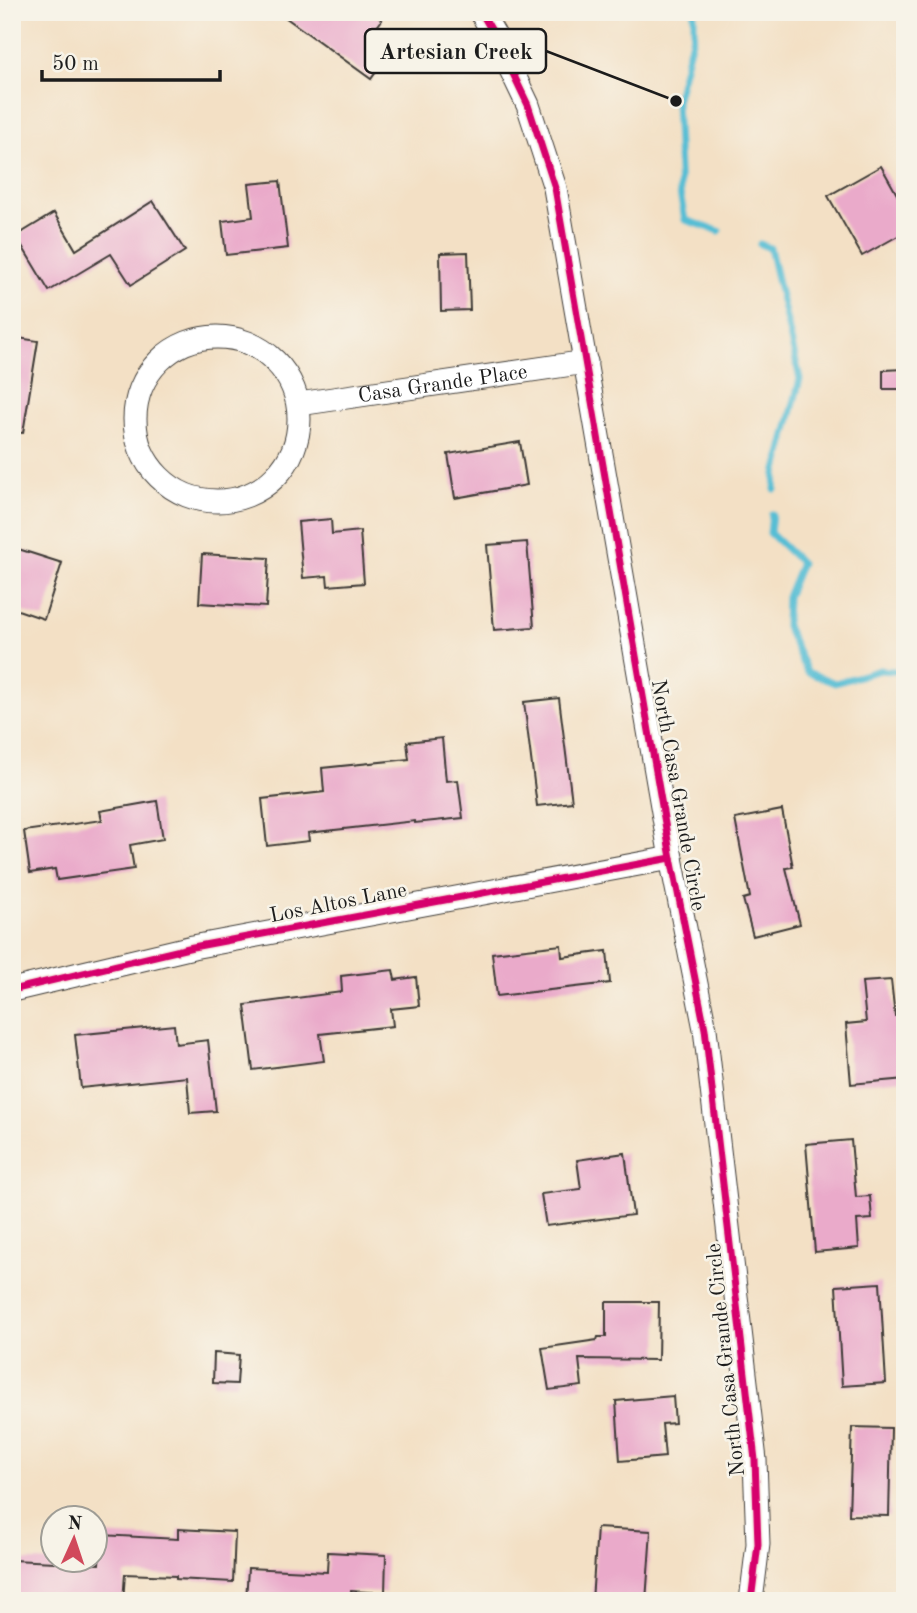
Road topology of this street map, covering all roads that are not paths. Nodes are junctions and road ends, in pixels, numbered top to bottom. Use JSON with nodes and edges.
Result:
{"nodes":[{"id":1,"x":481,"y":12,"type":"edge"},
{"id":2,"x":586,"y":362,"type":"junction"},
{"id":3,"x":299,"y":404,"type":"junction"},
{"id":4,"x":671,"y":858,"type":"junction"},
{"id":5,"x":12,"y":990,"type":"edge"},
{"id":6,"x":751,"y":1601,"type":"edge"}],
"edges":[{"from":1,"to":2,"type":"street","name":"North Casa Grande Circle"},
{"from":2,"to":3,"type":"street","name":"Casa Grande Place"},
{"from":2,"to":4,"type":"street","name":"North Casa Grande Circle"},
{"from":3,"to":3,"type":"street"},
{"from":4,"to":5,"type":"street","name":"Los Altos Lane"},
{"from":4,"to":6,"type":"street","name":"North Casa Grande Circle"}]}
